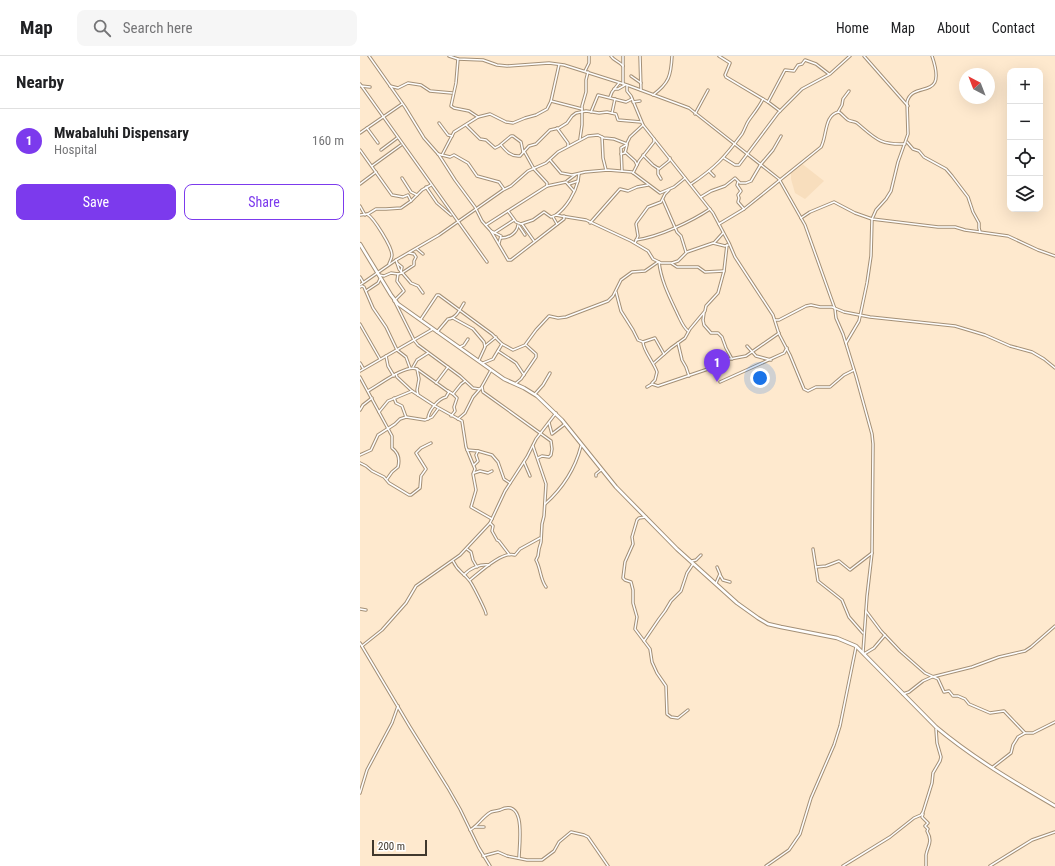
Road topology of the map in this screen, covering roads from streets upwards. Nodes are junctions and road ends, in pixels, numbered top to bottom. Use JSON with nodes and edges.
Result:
{"nodes":[{"id":1,"x":369,"y":56,"type":"edge"},
{"id":2,"x":449,"y":56,"type":"edge"},
{"id":3,"x":590,"y":56,"type":"edge"},
{"id":4,"x":611,"y":56,"type":"edge"},
{"id":5,"x":623,"y":56,"type":"edge"},
{"id":6,"x":640,"y":56,"type":"edge"},
{"id":7,"x":672,"y":56,"type":"edge"},
{"id":8,"x":718,"y":56,"type":"edge"},
{"id":9,"x":850,"y":56,"type":"edge"},
{"id":10,"x":864,"y":56,"type":"edge"},
{"id":11,"x":932,"y":56,"type":"edge"},
{"id":12,"x":458,"y":59,"type":"junction"},
{"id":13,"x":559,"y":64,"type":"junction"},
{"id":14,"x":623,"y":66,"type":"junction"},
{"id":15,"x":585,"y":71,"type":"junction"},
{"id":16,"x":588,"y":72,"type":"junction"},
{"id":17,"x":830,"y":74,"type":"junction"},
{"id":18,"x":631,"y":76,"type":"dead end"},
{"id":19,"x":619,"y":83,"type":"junction"},
{"id":20,"x":641,"y":83,"type":"junction"},
{"id":21,"x":361,"y":85,"type":"edge"},
{"id":22,"x":625,"y":85,"type":"junction"},
{"id":23,"x":390,"y":86,"type":"junction"},
{"id":24,"x":370,"y":87,"type":"dead end"},
{"id":25,"x":614,"y":89,"type":"junction"},
{"id":26,"x":641,"y":90,"type":"junction"},
{"id":27,"x":708,"y":90,"type":"dead end"},
{"id":28,"x":849,"y":91,"type":"dead end"},
{"id":29,"x":453,"y":93,"type":"junction"},
{"id":30,"x":653,"y":94,"type":"junction"},
{"id":31,"x":610,"y":97,"type":"junction"},
{"id":32,"x":615,"y":99,"type":"junction"},
{"id":33,"x":632,"y":99,"type":"junction"},
{"id":34,"x":763,"y":99,"type":"junction"},
{"id":35,"x":551,"y":101,"type":"junction"},
{"id":36,"x":640,"y":101,"type":"dead end"},
{"id":37,"x":634,"y":102,"type":"junction"},
{"id":38,"x":768,"y":102,"type":"junction"},
{"id":39,"x":402,"y":104,"type":"junction"},
{"id":40,"x":908,"y":106,"type":"junction"},
{"id":41,"x":583,"y":111,"type":"junction"},
{"id":42,"x":780,"y":111,"type":"junction"},
{"id":43,"x":591,"y":112,"type":"junction"},
{"id":44,"x":838,"y":112,"type":"junction"},
{"id":45,"x":612,"y":113,"type":"junction"},
{"id":46,"x":695,"y":114,"type":"junction"},
{"id":47,"x":383,"y":117,"type":"junction"},
{"id":48,"x":478,"y":117,"type":"junction"},
{"id":49,"x":439,"y":122,"type":"dead end"},
{"id":50,"x":641,"y":122,"type":"junction"},
{"id":51,"x":466,"y":125,"type":"junction"},
{"id":52,"x":643,"y":125,"type":"junction"},
{"id":53,"x":367,"y":128,"type":"junction"},
{"id":54,"x":557,"y":128,"type":"junction"},
{"id":55,"x":360,"y":133,"type":"edge"},
{"id":56,"x":452,"y":136,"type":"junction"},
{"id":57,"x":781,"y":136,"type":"dead end"},
{"id":58,"x":602,"y":137,"type":"junction"},
{"id":59,"x":397,"y":138,"type":"junction"},
{"id":60,"x":654,"y":138,"type":"junction"},
{"id":61,"x":580,"y":140,"type":"junction"},
{"id":62,"x":906,"y":141,"type":"junction"},
{"id":63,"x":654,"y":142,"type":"junction"},
{"id":64,"x":657,"y":142,"type":"junction"},
{"id":65,"x":378,"y":143,"type":"dead end"},
{"id":66,"x":402,"y":144,"type":"junction"},
{"id":67,"x":627,"y":144,"type":"junction"},
{"id":68,"x":734,"y":144,"type":"junction"},
{"id":69,"x":905,"y":144,"type":"junction"},
{"id":70,"x":501,"y":145,"type":"junction"},
{"id":71,"x":568,"y":146,"type":"junction"},
{"id":72,"x":360,"y":150,"type":"edge"},
{"id":73,"x":381,"y":150,"type":"dead end"},
{"id":74,"x":524,"y":152,"type":"junction"},
{"id":75,"x":625,"y":152,"type":"junction"},
{"id":76,"x":438,"y":154,"type":"junction"},
{"id":77,"x":621,"y":154,"type":"junction"},
{"id":78,"x":748,"y":154,"type":"junction"},
{"id":79,"x":442,"y":155,"type":"junction"},
{"id":80,"x":643,"y":156,"type":"junction"},
{"id":81,"x":670,"y":158,"type":"junction"},
{"id":82,"x":724,"y":158,"type":"junction"},
{"id":83,"x":550,"y":160,"type":"junction"},
{"id":84,"x":669,"y":161,"type":"junction"},
{"id":85,"x":673,"y":161,"type":"junction"},
{"id":86,"x":761,"y":164,"type":"junction"},
{"id":87,"x":637,"y":165,"type":"junction"},
{"id":88,"x":372,"y":166,"type":"junction"},
{"id":89,"x":534,"y":168,"type":"junction"},
{"id":90,"x":658,"y":168,"type":"junction"},
{"id":91,"x":606,"y":170,"type":"junction"},
{"id":92,"x":622,"y":171,"type":"junction"},
{"id":93,"x":376,"y":172,"type":"junction"},
{"id":94,"x":709,"y":172,"type":"junction"},
{"id":95,"x":633,"y":173,"type":"junction"},
{"id":96,"x":579,"y":174,"type":"junction"},
{"id":97,"x":575,"y":175,"type":"junction"},
{"id":98,"x":714,"y":176,"type":"dead end"},
{"id":99,"x":402,"y":178,"type":"dead end"},
{"id":100,"x":686,"y":178,"type":"junction"},
{"id":101,"x":661,"y":179,"type":"dead end"},
{"id":102,"x":779,"y":179,"type":"junction"},
{"id":103,"x":578,"y":181,"type":"junction"},
{"id":104,"x":738,"y":181,"type":"junction"},
{"id":105,"x":565,"y":182,"type":"junction"},
{"id":106,"x":360,"y":184,"type":"edge"},
{"id":107,"x":569,"y":184,"type":"junction"},
{"id":108,"x":691,"y":184,"type":"junction"},
{"id":109,"x":431,"y":185,"type":"junction"},
{"id":110,"x":648,"y":185,"type":"junction"},
{"id":111,"x":547,"y":186,"type":"junction"},
{"id":112,"x":426,"y":187,"type":"junction"},
{"id":113,"x":504,"y":189,"type":"junction"},
{"id":114,"x":670,"y":189,"type":"junction"},
{"id":115,"x":575,"y":192,"type":"junction"},
{"id":116,"x":417,"y":195,"type":"junction"},
{"id":117,"x":701,"y":197,"type":"junction"},
{"id":118,"x":663,"y":200,"type":"junction"},
{"id":119,"x":411,"y":201,"type":"junction"},
{"id":120,"x":360,"y":206,"type":"edge"},
{"id":121,"x":710,"y":209,"type":"junction"},
{"id":122,"x":744,"y":209,"type":"junction"},
{"id":123,"x":476,"y":210,"type":"junction"},
{"id":124,"x":508,"y":212,"type":"junction"},
{"id":125,"x":366,"y":214,"type":"junction"},
{"id":126,"x":360,"y":215,"type":"edge"},
{"id":127,"x":453,"y":216,"type":"junction"},
{"id":128,"x":554,"y":216,"type":"junction"},
{"id":129,"x":564,"y":216,"type":"junction"},
{"id":130,"x":801,"y":218,"type":"junction"},
{"id":131,"x":872,"y":219,"type":"junction"},
{"id":132,"x":514,"y":220,"type":"junction"},
{"id":133,"x":458,"y":222,"type":"junction"},
{"id":134,"x":590,"y":223,"type":"junction"},
{"id":135,"x":518,"y":224,"type":"junction"},
{"id":136,"x":522,"y":224,"type":"junction"},
{"id":137,"x":557,"y":224,"type":"junction"},
{"id":138,"x":719,"y":224,"type":"junction"},
{"id":139,"x":486,"y":225,"type":"junction"},
{"id":140,"x":675,"y":227,"type":"junction"},
{"id":141,"x":491,"y":231,"type":"junction"},
{"id":142,"x":724,"y":232,"type":"junction"},
{"id":143,"x":980,"y":232,"type":"junction"},
{"id":144,"x":494,"y":233,"type":"junction"},
{"id":145,"x":525,"y":236,"type":"dead end"},
{"id":146,"x":501,"y":238,"type":"junction"},
{"id":147,"x":636,"y":240,"type":"junction"},
{"id":148,"x":534,"y":242,"type":"junction"},
{"id":149,"x":499,"y":243,"type":"junction"},
{"id":150,"x":635,"y":243,"type":"junction"},
{"id":151,"x":714,"y":243,"type":"junction"},
{"id":152,"x":729,"y":243,"type":"junction"},
{"id":153,"x":360,"y":244,"type":"edge"},
{"id":154,"x":727,"y":245,"type":"junction"},
{"id":155,"x":417,"y":248,"type":"junction"},
{"id":156,"x":686,"y":252,"type":"junction"},
{"id":157,"x":409,"y":253,"type":"junction"},
{"id":158,"x":423,"y":254,"type":"dead end"},
{"id":159,"x":1055,"y":256,"type":"edge"},
{"id":160,"x":396,"y":260,"type":"junction"},
{"id":161,"x":487,"y":262,"type":"dead end"},
{"id":162,"x":659,"y":262,"type":"junction"},
{"id":163,"x":397,"y":263,"type":"junction"},
{"id":164,"x":672,"y":263,"type":"junction"},
{"id":165,"x":388,"y":266,"type":"junction"},
{"id":166,"x":724,"y":272,"type":"junction"},
{"id":167,"x":402,"y":273,"type":"junction"},
{"id":168,"x":398,"y":274,"type":"junction"},
{"id":169,"x":379,"y":275,"type":"junction"},
{"id":170,"x":360,"y":277,"type":"edge"},
{"id":171,"x":364,"y":283,"type":"junction"},
{"id":172,"x":360,"y":286,"type":"edge"},
{"id":173,"x":366,"y":291,"type":"junction"},
{"id":174,"x":616,"y":291,"type":"junction"},
{"id":175,"x":423,"y":293,"type":"dead end"},
{"id":176,"x":394,"y":300,"type":"junction"},
{"id":177,"x":464,"y":303,"type":"dead end"},
{"id":178,"x":834,"y":308,"type":"junction"},
{"id":179,"x":459,"y":310,"type":"junction"},
{"id":180,"x":704,"y":312,"type":"junction"},
{"id":181,"x":860,"y":315,"type":"junction"},
{"id":182,"x":453,"y":318,"type":"junction"},
{"id":183,"x":775,"y":320,"type":"junction"},
{"id":184,"x":420,"y":321,"type":"junction"},
{"id":185,"x":360,"y":324,"type":"edge"},
{"id":186,"x":433,"y":329,"type":"junction"},
{"id":187,"x":688,"y":331,"type":"junction"},
{"id":188,"x":437,"y":332,"type":"junction"},
{"id":189,"x":779,"y":333,"type":"junction"},
{"id":190,"x":496,"y":337,"type":"junction"},
{"id":191,"x":468,"y":339,"type":"dead end"},
{"id":192,"x":414,"y":340,"type":"junction"},
{"id":193,"x":643,"y":342,"type":"junction"},
{"id":194,"x":678,"y":343,"type":"junction"},
{"id":195,"x":846,"y":343,"type":"junction"},
{"id":196,"x":502,"y":344,"type":"junction"},
{"id":197,"x":526,"y":345,"type":"junction"},
{"id":198,"x":485,"y":346,"type":"junction"},
{"id":199,"x":747,"y":346,"type":"dead end"},
{"id":200,"x":458,"y":347,"type":"junction"},
{"id":201,"x":787,"y":348,"type":"junction"},
{"id":202,"x":397,"y":350,"type":"junction"},
{"id":203,"x":498,"y":351,"type":"junction"},
{"id":204,"x":752,"y":352,"type":"junction"},
{"id":205,"x":428,"y":353,"type":"junction"},
{"id":206,"x":664,"y":354,"type":"junction"},
{"id":207,"x":386,"y":356,"type":"junction"},
{"id":208,"x":732,"y":359,"type":"junction"},
{"id":209,"x":380,"y":360,"type":"junction"},
{"id":210,"x":771,"y":360,"type":"junction"},
{"id":211,"x":360,"y":363,"type":"edge"},
{"id":212,"x":480,"y":363,"type":"junction"},
{"id":213,"x":654,"y":363,"type":"junction"},
{"id":214,"x":448,"y":367,"type":"junction"},
{"id":215,"x":410,"y":368,"type":"junction"},
{"id":216,"x":413,"y":368,"type":"junction"},
{"id":217,"x":1055,"y":368,"type":"edge"},
{"id":218,"x":363,"y":369,"type":"junction"},
{"id":219,"x":417,"y":369,"type":"junction"},
{"id":220,"x":491,"y":370,"type":"junction"},
{"id":221,"x":854,"y":370,"type":"junction"},
{"id":222,"x":360,"y":371,"type":"edge"},
{"id":223,"x":550,"y":373,"type":"dead end"},
{"id":224,"x":396,"y":374,"type":"junction"},
{"id":225,"x":524,"y":375,"type":"junction"},
{"id":226,"x":394,"y":376,"type":"junction"},
{"id":227,"x":689,"y":376,"type":"junction"},
{"id":228,"x":360,"y":377,"type":"edge"},
{"id":229,"x":465,"y":381,"type":"junction"},
{"id":230,"x":436,"y":382,"type":"junction"},
{"id":231,"x":720,"y":382,"type":"dead end"},
{"id":232,"x":515,"y":384,"type":"junction"},
{"id":233,"x":651,"y":384,"type":"junction"},
{"id":234,"x":647,"y":387,"type":"dead end"},
{"id":235,"x":481,"y":388,"type":"junction"},
{"id":236,"x":368,"y":391,"type":"junction"},
{"id":237,"x":412,"y":391,"type":"junction"},
{"id":238,"x":448,"y":391,"type":"junction"},
{"id":239,"x":483,"y":391,"type":"junction"},
{"id":240,"x":476,"y":392,"type":"junction"},
{"id":241,"x":454,"y":394,"type":"junction"},
{"id":242,"x":535,"y":394,"type":"junction"},
{"id":243,"x":418,"y":395,"type":"junction"},
{"id":244,"x":372,"y":398,"type":"junction"},
{"id":245,"x":394,"y":398,"type":"junction"},
{"id":246,"x":435,"y":406,"type":"junction"},
{"id":247,"x":438,"y":408,"type":"junction"},
{"id":248,"x":360,"y":410,"type":"edge"},
{"id":249,"x":379,"y":412,"type":"junction"},
{"id":250,"x":556,"y":413,"type":"junction"},
{"id":251,"x":451,"y":416,"type":"junction"},
{"id":252,"x":406,"y":417,"type":"junction"},
{"id":253,"x":428,"y":419,"type":"junction"},
{"id":254,"x":458,"y":419,"type":"junction"},
{"id":255,"x":549,"y":423,"type":"junction"},
{"id":256,"x":565,"y":424,"type":"junction"},
{"id":257,"x":388,"y":429,"type":"junction"},
{"id":258,"x":540,"y":434,"type":"junction"},
{"id":259,"x":431,"y":443,"type":"dead end"},
{"id":260,"x":533,"y":446,"type":"junction"},
{"id":261,"x":581,"y":446,"type":"junction"},
{"id":262,"x":467,"y":450,"type":"junction"},
{"id":263,"x":478,"y":452,"type":"junction"},
{"id":264,"x":360,"y":455,"type":"edge"},
{"id":265,"x":538,"y":458,"type":"junction"},
{"id":266,"x":524,"y":462,"type":"junction"},
{"id":267,"x":360,"y":464,"type":"edge"},
{"id":268,"x":474,"y":465,"type":"junction"},
{"id":269,"x":601,"y":470,"type":"junction"},
{"id":270,"x":492,"y":471,"type":"dead end"},
{"id":271,"x":474,"y":473,"type":"junction"},
{"id":272,"x":530,"y":476,"type":"dead end"},
{"id":273,"x":596,"y":476,"type":"dead end"},
{"id":274,"x":386,"y":479,"type":"junction"},
{"id":275,"x":510,"y":483,"type":"junction"},
{"id":276,"x":545,"y":504,"type":"junction"},
{"id":277,"x":646,"y":517,"type":"junction"},
{"id":278,"x":492,"y":519,"type":"junction"},
{"id":279,"x":490,"y":523,"type":"junction"},
{"id":280,"x":541,"y":538,"type":"junction"},
{"id":281,"x":467,"y":549,"type":"junction"},
{"id":282,"x":813,"y":549,"type":"dead end"},
{"id":283,"x":872,"y":553,"type":"junction"},
{"id":284,"x":509,"y":554,"type":"junction"},
{"id":285,"x":701,"y":556,"type":"dead end"},
{"id":286,"x":453,"y":561,"type":"junction"},
{"id":287,"x":690,"y":561,"type":"junction"},
{"id":288,"x":693,"y":564,"type":"junction"},
{"id":289,"x":489,"y":565,"type":"junction"},
{"id":290,"x":476,"y":567,"type":"junction"},
{"id":291,"x":718,"y":567,"type":"dead end"},
{"id":292,"x":816,"y":567,"type":"junction"},
{"id":293,"x":464,"y":575,"type":"junction"},
{"id":294,"x":720,"y":575,"type":"junction"},
{"id":295,"x":470,"y":580,"type":"junction"},
{"id":296,"x":730,"y":582,"type":"dead end"},
{"id":297,"x":715,"y":584,"type":"junction"},
{"id":298,"x":546,"y":588,"type":"dead end"},
{"id":299,"x":360,"y":609,"type":"edge"},
{"id":300,"x":366,"y":610,"type":"dead end"},
{"id":301,"x":866,"y":611,"type":"junction"},
{"id":302,"x":486,"y":614,"type":"dead end"},
{"id":303,"x":1055,"y":626,"type":"edge"},
{"id":304,"x":864,"y":634,"type":"junction"},
{"id":305,"x":885,"y":635,"type":"junction"},
{"id":306,"x":644,"y":641,"type":"junction"},
{"id":307,"x":361,"y":644,"type":"edge"},
{"id":308,"x":856,"y":646,"type":"junction"},
{"id":309,"x":864,"y":653,"type":"junction"},
{"id":310,"x":932,"y":677,"type":"junction"},
{"id":311,"x":903,"y":694,"type":"junction"},
{"id":312,"x":398,"y":706,"type":"junction"},
{"id":313,"x":688,"y":710,"type":"dead end"},
{"id":314,"x":1055,"y":722,"type":"edge"},
{"id":315,"x":936,"y":727,"type":"junction"},
{"id":316,"x":1025,"y":733,"type":"junction"},
{"id":317,"x":991,"y":768,"type":"junction"},
{"id":318,"x":360,"y":793,"type":"edge"},
{"id":319,"x":1055,"y":806,"type":"edge"},
{"id":320,"x":924,"y":812,"type":"junction"},
{"id":321,"x":475,"y":827,"type":"junction"},
{"id":322,"x":484,"y":827,"type":"dead end"},
{"id":323,"x":470,"y":830,"type":"junction"},
{"id":324,"x":1055,"y":832,"type":"edge"},
{"id":325,"x":483,"y":856,"type":"junction"},
{"id":326,"x":519,"y":858,"type":"junction"},
{"id":327,"x":490,"y":866,"type":"edge"},
{"id":328,"x":608,"y":866,"type":"edge"},
{"id":329,"x":766,"y":866,"type":"edge"},
{"id":330,"x":843,"y":866,"type":"edge"},
{"id":331,"x":926,"y":866,"type":"edge"},
{"id":332,"x":990,"y":866,"type":"edge"}],
"edges":[{"from":1,"to":23,"type":"street"},
{"from":2,"to":12,"type":"street"},
{"from":3,"to":15,"type":"street"},
{"from":4,"to":14,"type":"street"},
{"from":5,"to":14,"type":"street"},
{"from":6,"to":20,"type":"street"},
{"from":7,"to":30,"type":"street"},
{"from":8,"to":34,"type":"street"},
{"from":9,"to":17,"type":"street"},
{"from":10,"to":40,"type":"street"},
{"from":11,"to":40,"type":"street"},
{"from":12,"to":13,"type":"street"},
{"from":12,"to":29,"type":"street"},
{"from":13,"to":15,"type":"street"},
{"from":13,"to":35,"type":"street"},
{"from":14,"to":22,"type":"street"},
{"from":15,"to":16,"type":"street"},
{"from":16,"to":19,"type":"street"},
{"from":16,"to":41,"type":"street"},
{"from":17,"to":38,"type":"street"},
{"from":17,"to":42,"type":"street"},
{"from":18,"to":20,"type":"street"},
{"from":19,"to":22,"type":"street"},
{"from":19,"to":25,"type":"street"},
{"from":20,"to":26,"type":"street"},
{"from":21,"to":24,"type":"street"},
{"from":21,"to":47,"type":"street"},
{"from":22,"to":25,"type":"street"},
{"from":22,"to":26,"type":"street"},
{"from":22,"to":33,"type":"street"},
{"from":23,"to":29,"type":"street"},
{"from":23,"to":39,"type":"street"},
{"from":25,"to":31,"type":"street"},
{"from":26,"to":30,"type":"street"},
{"from":27,"to":46,"type":"street"},
{"from":28,"to":44,"type":"street"},
{"from":29,"to":48,"type":"street"},
{"from":30,"to":46,"type":"street"},
{"from":31,"to":32,"type":"street"},
{"from":31,"to":43,"type":"street"},
{"from":32,"to":33,"type":"street"},
{"from":32,"to":45,"type":"street"},
{"from":33,"to":37,"type":"street"},
{"from":34,"to":38,"type":"street"},
{"from":34,"to":68,"type":"street"},
{"from":35,"to":41,"type":"street"},
{"from":35,"to":48,"type":"street"},
{"from":36,"to":37,"type":"street"},
{"from":37,"to":50,"type":"street"},
{"from":38,"to":42,"type":"street"},
{"from":39,"to":47,"type":"street"},
{"from":39,"to":76,"type":"street"},
{"from":40,"to":62,"type":"street"},
{"from":41,"to":43,"type":"street"},
{"from":41,"to":54,"type":"street"},
{"from":41,"to":61,"type":"street"},
{"from":42,"to":78,"type":"street"},
{"from":43,"to":45,"type":"street"},
{"from":44,"to":69,"type":"street"},
{"from":44,"to":102,"type":"street"},
{"from":45,"to":50,"type":"street"},
{"from":46,"to":68,"type":"street"},
{"from":47,"to":53,"type":"street"},
{"from":47,"to":59,"type":"street"},
{"from":48,"to":51,"type":"street"},
{"from":49,"to":56,"type":"street"},
{"from":50,"to":52,"type":"street"},
{"from":51,"to":56,"type":"street"},
{"from":51,"to":70,"type":"street"},
{"from":52,"to":60,"type":"street"},
{"from":52,"to":67,"type":"street"},
{"from":53,"to":55,"type":"street"},
{"from":53,"to":65,"type":"street"},
{"from":54,"to":71,"type":"street"},
{"from":54,"to":74,"type":"street"},
{"from":56,"to":79,"type":"street"},
{"from":57,"to":86,"type":"street"},
{"from":58,"to":61,"type":"street"},
{"from":58,"to":67,"type":"street"},
{"from":58,"to":91,"type":"street"},
{"from":59,"to":66,"type":"street"},
{"from":59,"to":73,"type":"street"},
{"from":60,"to":63,"type":"street"},
{"from":60,"to":64,"type":"street"},
{"from":61,"to":71,"type":"street"},
{"from":62,"to":69,"type":"street"},
{"from":62,"to":143,"type":"street"},
{"from":63,"to":64,"type":"street"},
{"from":63,"to":80,"type":"street"},
{"from":64,"to":81,"type":"street"},
{"from":66,"to":88,"type":"street"},
{"from":66,"to":109,"type":"street"},
{"from":67,"to":75,"type":"street"},
{"from":67,"to":77,"type":"street"},
{"from":68,"to":78,"type":"street"},
{"from":68,"to":82,"type":"street"},
{"from":69,"to":131,"type":"street"},
{"from":70,"to":74,"type":"street"},
{"from":70,"to":74,"type":"street"},
{"from":71,"to":83,"type":"street"},
{"from":72,"to":88,"type":"street"},
{"from":74,"to":89,"type":"street"},
{"from":75,"to":77,"type":"street"},
{"from":75,"to":87,"type":"street"},
{"from":76,"to":79,"type":"street"},
{"from":76,"to":123,"type":"street"},
{"from":77,"to":92,"type":"street"},
{"from":78,"to":82,"type":"street"},
{"from":78,"to":86,"type":"street"},
{"from":79,"to":113,"type":"street"},
{"from":80,"to":87,"type":"street"},
{"from":80,"to":90,"type":"street"},
{"from":81,"to":84,"type":"street"},
{"from":81,"to":85,"type":"street"},
{"from":82,"to":94,"type":"street"},
{"from":83,"to":89,"type":"street"},
{"from":83,"to":97,"type":"street"},
{"from":84,"to":85,"type":"street"},
{"from":84,"to":90,"type":"street"},
{"from":85,"to":100,"type":"street"},
{"from":86,"to":102,"type":"street"},
{"from":86,"to":104,"type":"street"},
{"from":87,"to":95,"type":"street"},
{"from":88,"to":93,"type":"street"},
{"from":89,"to":111,"type":"street"},
{"from":89,"to":113,"type":"street"},
{"from":90,"to":101,"type":"street"},
{"from":91,"to":92,"type":"street"},
{"from":91,"to":96,"type":"street"},
{"from":92,"to":95,"type":"street"},
{"from":93,"to":106,"type":"street"},
{"from":93,"to":119,"type":"street"},
{"from":94,"to":98,"type":"street"},
{"from":94,"to":108,"type":"street"},
{"from":95,"to":110,"type":"street"},
{"from":96,"to":97,"type":"street"},
{"from":96,"to":103,"type":"street"},
{"from":97,"to":105,"type":"street"},
{"from":99,"to":116,"type":"street"},
{"from":100,"to":108,"type":"street"},
{"from":100,"to":114,"type":"street"},
{"from":102,"to":122,"type":"street"},
{"from":102,"to":130,"type":"street"},
{"from":103,"to":107,"type":"street"},
{"from":103,"to":115,"type":"street"},
{"from":104,"to":117,"type":"street"},
{"from":104,"to":122,"type":"street"},
{"from":105,"to":107,"type":"street"},
{"from":105,"to":111,"type":"street"},
{"from":107,"to":115,"type":"street"},
{"from":108,"to":117,"type":"street"},
{"from":109,"to":112,"type":"street"},
{"from":109,"to":127,"type":"street"},
{"from":110,"to":114,"type":"street"},
{"from":110,"to":134,"type":"street"},
{"from":111,"to":124,"type":"street"},
{"from":112,"to":116,"type":"street"},
{"from":112,"to":127,"type":"street"},
{"from":113,"to":123,"type":"street"},
{"from":114,"to":118,"type":"street"},
{"from":115,"to":128,"type":"street"},
{"from":116,"to":119,"type":"street"},
{"from":117,"to":121,"type":"street"},
{"from":118,"to":140,"type":"street"},
{"from":118,"to":147,"type":"street"},
{"from":119,"to":125,"type":"street"},
{"from":120,"to":125,"type":"street"},
{"from":121,"to":138,"type":"street"},
{"from":121,"to":140,"type":"street"},
{"from":122,"to":138,"type":"street"},
{"from":123,"to":133,"type":"street"},
{"from":123,"to":139,"type":"street"},
{"from":124,"to":132,"type":"street"},
{"from":124,"to":139,"type":"street"},
{"from":125,"to":126,"type":"street"},
{"from":125,"to":165,"type":"street"},
{"from":127,"to":133,"type":"street"},
{"from":128,"to":129,"type":"street"},
{"from":128,"to":136,"type":"street"},
{"from":128,"to":137,"type":"street"},
{"from":129,"to":134,"type":"street"},
{"from":129,"to":137,"type":"street"},
{"from":130,"to":131,"type":"street"},
{"from":130,"to":178,"type":"street"},
{"from":131,"to":143,"type":"street"},
{"from":131,"to":181,"type":"street"},
{"from":132,"to":135,"type":"street"},
{"from":132,"to":144,"type":"street"},
{"from":133,"to":155,"type":"street"},
{"from":133,"to":161,"type":"street"},
{"from":134,"to":150,"type":"street"},
{"from":135,"to":136,"type":"street"},
{"from":135,"to":145,"type":"street"},
{"from":135,"to":146,"type":"street"},
{"from":136,"to":148,"type":"street"},
{"from":137,"to":148,"type":"street"},
{"from":138,"to":142,"type":"street"},
{"from":139,"to":141,"type":"street"},
{"from":140,"to":147,"type":"street"},
{"from":140,"to":156,"type":"street"},
{"from":141,"to":144,"type":"street"},
{"from":141,"to":149,"type":"street"},
{"from":142,"to":151,"type":"street"},
{"from":142,"to":152,"type":"street"},
{"from":143,"to":159,"type":"street"},
{"from":144,"to":146,"type":"street"},
{"from":146,"to":149,"type":"street"},
{"from":147,"to":150,"type":"street"},
{"from":148,"to":149,"type":"street"},
{"from":150,"to":162,"type":"street"},
{"from":151,"to":154,"type":"street"},
{"from":151,"to":156,"type":"street"},
{"from":152,"to":154,"type":"street"},
{"from":152,"to":183,"type":"street"},
{"from":153,"to":169,"type":"street"},
{"from":154,"to":166,"type":"street"},
{"from":155,"to":157,"type":"street"},
{"from":155,"to":158,"type":"street"},
{"from":156,"to":164,"type":"street"},
{"from":157,"to":160,"type":"street"},
{"from":157,"to":167,"type":"street"},
{"from":160,"to":163,"type":"street"},
{"from":160,"to":165,"type":"street"},
{"from":162,"to":164,"type":"street"},
{"from":162,"to":174,"type":"street"},
{"from":162,"to":187,"type":"street"},
{"from":163,"to":167,"type":"street"},
{"from":163,"to":167,"type":"street"},
{"from":164,"to":166,"type":"street"},
{"from":165,"to":169,"type":"street"},
{"from":166,"to":180,"type":"street"},
{"from":167,"to":168,"type":"street"},
{"from":167,"to":175,"type":"street"},
{"from":168,"to":169,"type":"street"},
{"from":168,"to":176,"type":"street"},
{"from":169,"to":171,"type":"street"},
{"from":169,"to":173,"type":"street"},
{"from":169,"to":176,"type":"street"},
{"from":170,"to":171,"type":"street"},
{"from":171,"to":172,"type":"street"},
{"from":172,"to":173,"type":"street"},
{"from":173,"to":202,"type":"street"},
{"from":174,"to":193,"type":"street"},
{"from":174,"to":197,"type":"street"},
{"from":176,"to":184,"type":"street"},
{"from":176,"to":192,"type":"street"},
{"from":177,"to":179,"type":"street"},
{"from":178,"to":181,"type":"street"},
{"from":178,"to":183,"type":"street"},
{"from":178,"to":195,"type":"street"},
{"from":179,"to":182,"type":"street"},
{"from":179,"to":184,"type":"street"},
{"from":179,"to":190,"type":"street"},
{"from":180,"to":187,"type":"street"},
{"from":180,"to":208,"type":"street"},
{"from":181,"to":195,"type":"street"},
{"from":181,"to":217,"type":"street"},
{"from":182,"to":188,"type":"street"},
{"from":182,"to":198,"type":"street"},
{"from":183,"to":189,"type":"street"},
{"from":184,"to":186,"type":"street"},
{"from":185,"to":209,"type":"street"},
{"from":186,"to":188,"type":"street"},
{"from":186,"to":192,"type":"street"},
{"from":187,"to":194,"type":"street"},
{"from":188,"to":200,"type":"street"},
{"from":189,"to":201,"type":"street"},
{"from":189,"to":204,"type":"street"},
{"from":190,"to":196,"type":"street"},
{"from":190,"to":198,"type":"street"},
{"from":191,"to":200,"type":"street"},
{"from":192,"to":202,"type":"street"},
{"from":192,"to":205,"type":"street"},
{"from":193,"to":206,"type":"street"},
{"from":193,"to":213,"type":"street"},
{"from":194,"to":206,"type":"street"},
{"from":194,"to":227,"type":"street"},
{"from":195,"to":221,"type":"street"},
{"from":196,"to":197,"type":"street"},
{"from":196,"to":203,"type":"street"},
{"from":197,"to":225,"type":"street"},
{"from":198,"to":212,"type":"street"},
{"from":199,"to":204,"type":"street"},
{"from":200,"to":212,"type":"street"},
{"from":201,"to":210,"type":"street"},
{"from":201,"to":221,"type":"street"},
{"from":202,"to":207,"type":"street"},
{"from":202,"to":215,"type":"street"},
{"from":203,"to":212,"type":"street"},
{"from":203,"to":225,"type":"street"},
{"from":204,"to":208,"type":"street"},
{"from":204,"to":210,"type":"street"},
{"from":205,"to":214,"type":"street"},
{"from":205,"to":216,"type":"street"},
{"from":206,"to":213,"type":"street"},
{"from":207,"to":209,"type":"street"},
{"from":207,"to":226,"type":"street"},
{"from":208,"to":227,"type":"street"},
{"from":209,"to":218,"type":"street"},
{"from":210,"to":231,"type":"street"},
{"from":211,"to":218,"type":"street"},
{"from":212,"to":220,"type":"street"},
{"from":213,"to":233,"type":"street"},
{"from":214,"to":229,"type":"street"},
{"from":214,"to":230,"type":"street"},
{"from":215,"to":216,"type":"street"},
{"from":215,"to":224,"type":"street"},
{"from":216,"to":219,"type":"street"},
{"from":218,"to":222,"type":"street"},
{"from":219,"to":230,"type":"street"},
{"from":219,"to":243,"type":"street"},
{"from":220,"to":232,"type":"street"},
{"from":220,"to":235,"type":"street"},
{"from":221,"to":283,"type":"street"},
{"from":223,"to":242,"type":"street"},
{"from":224,"to":226,"type":"street"},
{"from":224,"to":237,"type":"street"},
{"from":225,"to":232,"type":"street"},
{"from":226,"to":236,"type":"street"},
{"from":227,"to":233,"type":"street"},
{"from":228,"to":236,"type":"street"},
{"from":229,"to":235,"type":"street"},
{"from":229,"to":241,"type":"street"},
{"from":230,"to":238,"type":"street"},
{"from":232,"to":242,"type":"street"},
{"from":233,"to":234,"type":"street"},
{"from":235,"to":239,"type":"street"},
{"from":235,"to":240,"type":"street"},
{"from":236,"to":244,"type":"street"},
{"from":237,"to":243,"type":"street"},
{"from":237,"to":245,"type":"street"},
{"from":238,"to":241,"type":"street"},
{"from":238,"to":246,"type":"street"},
{"from":239,"to":240,"type":"street"},
{"from":239,"to":258,"type":"street"},
{"from":240,"to":254,"type":"street"},
{"from":241,"to":251,"type":"street"},
{"from":242,"to":250,"type":"street"},
{"from":243,"to":246,"type":"street"},
{"from":244,"to":248,"type":"street"},
{"from":244,"to":249,"type":"street"},
{"from":245,"to":249,"type":"street"},
{"from":245,"to":252,"type":"street"},
{"from":246,"to":247,"type":"street"},
{"from":246,"to":253,"type":"street"},
{"from":247,"to":251,"type":"street"},
{"from":247,"to":253,"type":"street"},
{"from":249,"to":257,"type":"street"},
{"from":250,"to":255,"type":"street"},
{"from":250,"to":256,"type":"street"},
{"from":251,"to":254,"type":"street"},
{"from":252,"to":253,"type":"street"},
{"from":252,"to":257,"type":"street"},
{"from":254,"to":262,"type":"street"},
{"from":255,"to":256,"type":"street"},
{"from":255,"to":258,"type":"street"},
{"from":256,"to":261,"type":"street"},
{"from":257,"to":264,"type":"street"},
{"from":257,"to":274,"type":"street"},
{"from":258,"to":260,"type":"street"},
{"from":258,"to":265,"type":"street"},
{"from":259,"to":274,"type":"street"},
{"from":260,"to":265,"type":"street"},
{"from":260,"to":266,"type":"street"},
{"from":261,"to":269,"type":"street"},
{"from":261,"to":276,"type":"street"},
{"from":262,"to":263,"type":"street"},
{"from":262,"to":268,"type":"street"},
{"from":263,"to":268,"type":"street"},
{"from":263,"to":275,"type":"street"},
{"from":265,"to":276,"type":"street"},
{"from":266,"to":272,"type":"street"},
{"from":266,"to":275,"type":"street"},
{"from":267,"to":274,"type":"street"},
{"from":268,"to":271,"type":"street"},
{"from":269,"to":273,"type":"street"},
{"from":269,"to":277,"type":"street"},
{"from":270,"to":271,"type":"street"},
{"from":271,"to":278,"type":"street"},
{"from":275,"to":278,"type":"street"},
{"from":276,"to":280,"type":"street"},
{"from":277,"to":287,"type":"street"},
{"from":277,"to":306,"type":"street"},
{"from":278,"to":279,"type":"street"},
{"from":279,"to":281,"type":"street"},
{"from":279,"to":284,"type":"street"},
{"from":280,"to":284,"type":"street"},
{"from":280,"to":298,"type":"street"},
{"from":281,"to":286,"type":"street"},
{"from":281,"to":290,"type":"street"},
{"from":282,"to":292,"type":"street"},
{"from":283,"to":292,"type":"street"},
{"from":283,"to":301,"type":"street"},
{"from":284,"to":289,"type":"street"},
{"from":285,"to":287,"type":"street"},
{"from":286,"to":293,"type":"street"},
{"from":286,"to":307,"type":"street"},
{"from":287,"to":288,"type":"street"},
{"from":288,"to":297,"type":"street"},
{"from":288,"to":306,"type":"street"},
{"from":289,"to":290,"type":"street"},
{"from":289,"to":295,"type":"street"},
{"from":290,"to":293,"type":"street"},
{"from":291,"to":294,"type":"street"},
{"from":292,"to":304,"type":"street"},
{"from":293,"to":295,"type":"street"},
{"from":294,"to":296,"type":"street"},
{"from":294,"to":297,"type":"street"},
{"from":295,"to":302,"type":"street"},
{"from":297,"to":308,"type":"street"},
{"from":299,"to":300,"type":"street"},
{"from":301,"to":304,"type":"street"},
{"from":301,"to":305,"type":"street"},
{"from":303,"to":310,"type":"street"},
{"from":304,"to":309,"type":"street"},
{"from":305,"to":309,"type":"street"},
{"from":305,"to":310,"type":"street"},
{"from":306,"to":313,"type":"street"},
{"from":307,"to":312,"type":"street"},
{"from":308,"to":309,"type":"street"},
{"from":308,"to":329,"type":"street"},
{"from":309,"to":311,"type":"street"},
{"from":310,"to":311,"type":"street"},
{"from":310,"to":316,"type":"street"},
{"from":311,"to":315,"type":"street"},
{"from":312,"to":318,"type":"street"},
{"from":312,"to":323,"type":"street"},
{"from":314,"to":316,"type":"street"},
{"from":315,"to":317,"type":"street"},
{"from":315,"to":320,"type":"street"},
{"from":316,"to":317,"type":"street"},
{"from":317,"to":319,"type":"street"},
{"from":320,"to":330,"type":"street"},
{"from":320,"to":331,"type":"street"},
{"from":321,"to":322,"type":"street"},
{"from":321,"to":323,"type":"street"},
{"from":321,"to":326,"type":"street"},
{"from":323,"to":325,"type":"street"},
{"from":324,"to":332,"type":"street"},
{"from":325,"to":326,"type":"street"},
{"from":325,"to":327,"type":"street"},
{"from":326,"to":328,"type":"street"}]}
